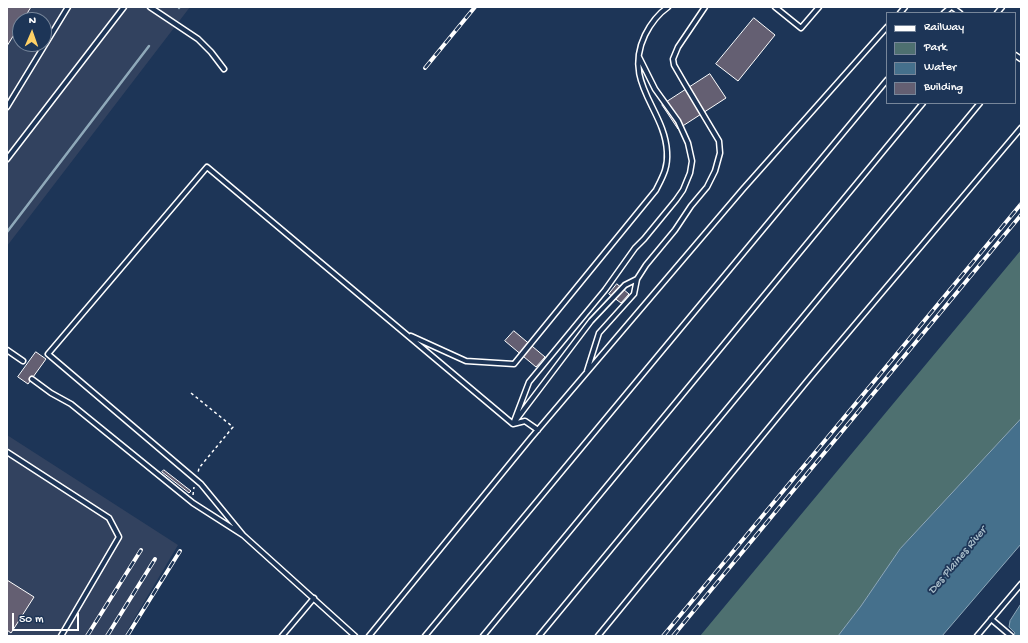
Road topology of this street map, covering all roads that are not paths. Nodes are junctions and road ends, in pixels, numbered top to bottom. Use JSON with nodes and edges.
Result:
{"nodes":[{"id":1,"x":68,"y":7,"type":"edge"},
{"id":2,"x":124,"y":7,"type":"edge"},
{"id":3,"x":150,"y":7,"type":"edge"},
{"id":4,"x":668,"y":7,"type":"edge"},
{"id":5,"x":706,"y":7,"type":"edge"},
{"id":6,"x":775,"y":7,"type":"edge"},
{"id":7,"x":819,"y":7,"type":"edge"},
{"id":8,"x":886,"y":29,"type":"edge"},
{"id":9,"x":639,"y":56,"type":"junction"},
{"id":10,"x":224,"y":69,"type":"dead end"},
{"id":11,"x":886,"y":81,"type":"edge"},
{"id":12,"x":922,"y":104,"type":"edge"},
{"id":13,"x":979,"y":104,"type":"edge"},
{"id":14,"x":7,"y":107,"type":"edge"},
{"id":15,"x":1021,"y":128,"type":"edge"},
{"id":16,"x":7,"y":159,"type":"edge"},
{"id":17,"x":637,"y":279,"type":"junction"},
{"id":18,"x":407,"y":334,"type":"junction"},
{"id":19,"x":7,"y":350,"type":"edge"},
{"id":20,"x":23,"y":361,"type":"dead end"},
{"id":21,"x":587,"y":373,"type":"junction"},
{"id":22,"x":32,"y":378,"type":"dead end"},
{"id":23,"x":514,"y":424,"type":"junction"},
{"id":24,"x":538,"y":430,"type":"junction"},
{"id":25,"x":7,"y":452,"type":"edge"},
{"id":26,"x":244,"y":535,"type":"junction"},
{"id":27,"x":1021,"y":584,"type":"edge"},
{"id":28,"x":314,"y":598,"type":"junction"},
{"id":29,"x":991,"y":619,"type":"junction"},
{"id":30,"x":62,"y":636,"type":"edge"},
{"id":31,"x":282,"y":636,"type":"edge"},
{"id":32,"x":355,"y":636,"type":"edge"},
{"id":33,"x":369,"y":636,"type":"edge"},
{"id":34,"x":425,"y":636,"type":"edge"},
{"id":35,"x":483,"y":636,"type":"edge"},
{"id":36,"x":540,"y":636,"type":"edge"},
{"id":37,"x":598,"y":636,"type":"edge"},
{"id":38,"x":977,"y":636,"type":"edge"},
{"id":39,"x":1011,"y":636,"type":"edge"}],
"edges":[{"from":1,"to":14,"type":"lane"},
{"from":2,"to":16,"type":"lane"},
{"from":3,"to":10,"type":"lane"},
{"from":4,"to":9,"type":"lane"},
{"from":5,"to":17,"type":"lane"},
{"from":6,"to":7,"type":"lane"},
{"from":8,"to":21,"type":"lane"},
{"from":9,"to":18,"type":"lane"},
{"from":9,"to":23,"type":"lane"},
{"from":11,"to":34,"type":"lane"},
{"from":12,"to":35,"type":"lane"},
{"from":13,"to":36,"type":"lane"},
{"from":15,"to":37,"type":"lane"},
{"from":17,"to":21,"type":"lane"},
{"from":17,"to":23,"type":"lane"},
{"from":18,"to":23,"type":"lane"},
{"from":18,"to":26,"type":"lane"},
{"from":19,"to":20,"type":"lane"},
{"from":21,"to":24,"type":"lane"},
{"from":22,"to":26,"type":"lane"},
{"from":23,"to":24,"type":"lane"},
{"from":24,"to":33,"type":"lane"},
{"from":25,"to":30,"type":"lane"},
{"from":26,"to":28,"type":"lane"},
{"from":27,"to":29,"type":"lane"},
{"from":28,"to":31,"type":"lane"},
{"from":28,"to":32,"type":"lane"},
{"from":29,"to":38,"type":"lane"},
{"from":29,"to":39,"type":"lane"}]}
